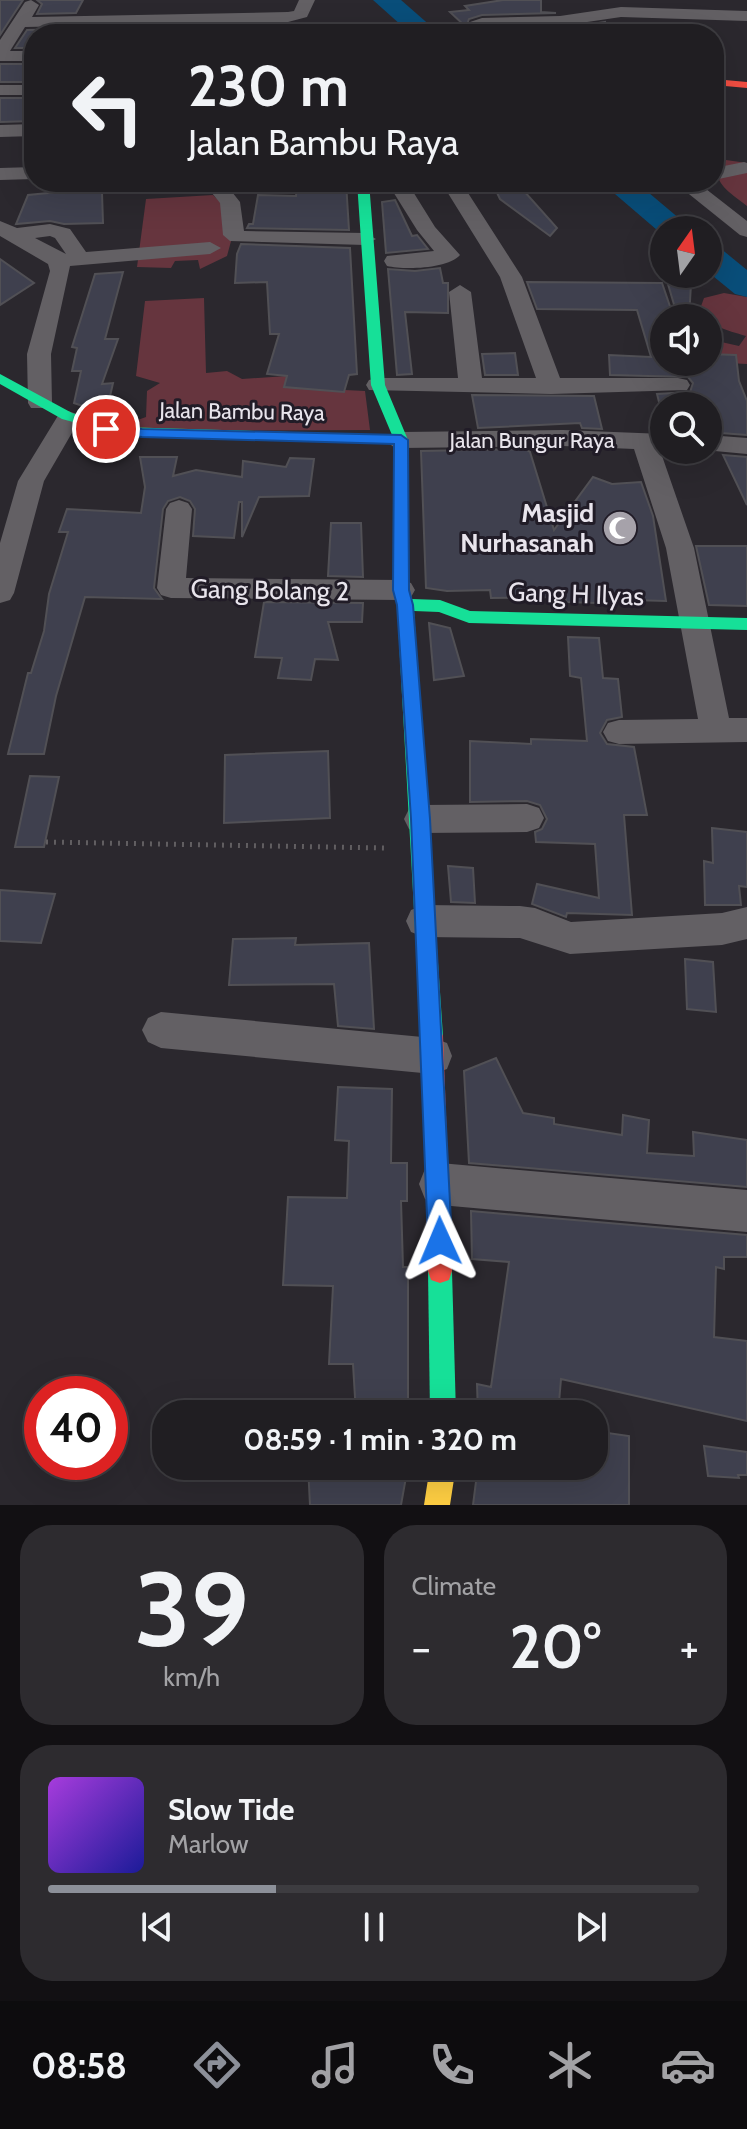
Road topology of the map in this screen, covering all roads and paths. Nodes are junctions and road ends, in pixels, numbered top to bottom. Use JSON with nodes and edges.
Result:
{"nodes":[{"id":1,"x":34,"y":0,"type":"edge"},
{"id":2,"x":307,"y":0,"type":"edge"},
{"id":3,"x":732,"y":0,"type":"edge"},
{"id":4,"x":745,"y":16,"type":"edge"},
{"id":5,"x":19,"y":22,"type":"junction"},
{"id":6,"x":90,"y":24,"type":"edge"},
{"id":7,"x":289,"y":24,"type":"edge"},
{"id":8,"x":480,"y":24,"type":"edge"},
{"id":9,"x":0,"y":54,"type":"edge"},
{"id":10,"x":24,"y":55,"type":"edge"},
{"id":11,"x":724,"y":83,"type":"edge"},
{"id":12,"x":747,"y":85,"type":"edge"},
{"id":13,"x":0,"y":90,"type":"edge"},
{"id":14,"x":24,"y":90,"type":"edge"},
{"id":15,"x":24,"y":130,"type":"edge"},
{"id":16,"x":0,"y":131,"type":"edge"},
{"id":17,"x":744,"y":168,"type":"dead end"},
{"id":18,"x":724,"y":172,"type":"edge"},
{"id":19,"x":24,"y":173,"type":"edge"},
{"id":20,"x":0,"y":174,"type":"edge"},
{"id":21,"x":222,"y":192,"type":"edge"},
{"id":22,"x":363,"y":192,"type":"edge"},
{"id":23,"x":403,"y":192,"type":"edge"},
{"id":24,"x":457,"y":192,"type":"edge"},
{"id":25,"x":697,"y":192,"type":"edge"},
{"id":26,"x":6,"y":231,"type":"edge"},
{"id":27,"x":747,"y":231,"type":"edge"},
{"id":28,"x":365,"y":239,"type":"junction"},
{"id":29,"x":210,"y":248,"type":"dead end"},
{"id":30,"x":68,"y":260,"type":"junction"},
{"id":31,"x":395,"y":261,"type":"dead end"},
{"id":32,"x":460,"y":292,"type":"dead end"},
{"id":33,"x":2,"y":383,"type":"edge"},
{"id":34,"x":378,"y":385,"type":"junction"},
{"id":35,"x":678,"y":385,"type":"dead end"},
{"id":36,"x":471,"y":386,"type":"junction"},
{"id":37,"x":551,"y":387,"type":"junction"},
{"id":38,"x":40,"y":403,"type":"junction"},
{"id":39,"x":68,"y":419,"type":"junction"},
{"id":40,"x":401,"y":440,"type":"junction"},
{"id":41,"x":650,"y":442,"type":"edge"},
{"id":42,"x":722,"y":444,"type":"edge"},
{"id":43,"x":747,"y":446,"type":"edge"},
{"id":44,"x":659,"y":464,"type":"edge"},
{"id":45,"x":31,"y":481,"type":"junction"},
{"id":46,"x":0,"y":482,"type":"edge"},
{"id":47,"x":179,"y":509,"type":"dead end"},
{"id":48,"x":0,"y":593,"type":"edge"},
{"id":49,"x":403,"y":598,"type":"junction"},
{"id":50,"x":697,"y":624,"type":"junction"},
{"id":51,"x":747,"y":624,"type":"edge"},
{"id":52,"x":716,"y":730,"type":"junction"},
{"id":53,"x":747,"y":730,"type":"edge"},
{"id":54,"x":619,"y":732,"type":"dead end"},
{"id":55,"x":527,"y":818,"type":"dead end"},
{"id":56,"x":421,"y":833,"type":"junction"},
{"id":57,"x":46,"y":842,"type":"dead end"},
{"id":58,"x":424,"y":921,"type":"junction"},
{"id":59,"x":747,"y":923,"type":"edge"},
{"id":60,"x":161,"y":1030,"type":"dead end"},
{"id":61,"x":433,"y":1056,"type":"junction"},
{"id":62,"x":440,"y":1184,"type":"junction"},
{"id":63,"x":747,"y":1211,"type":"edge"},
{"id":64,"x":443,"y":1400,"type":"edge"},
{"id":65,"x":441,"y":1480,"type":"edge"},
{"id":66,"x":437,"y":1505,"type":"edge"}],
"edges":[{"from":1,"to":5,"type":"street"},
{"from":2,"to":7,"type":"street"},
{"from":3,"to":4,"type":"street"},
{"from":4,"to":8,"type":"street"},
{"from":5,"to":6,"type":"street"},
{"from":5,"to":9,"type":"street"},
{"from":9,"to":10,"type":"street"},
{"from":11,"to":12,"type":"street"},
{"from":13,"to":14,"type":"street"},
{"from":15,"to":16,"type":"street"},
{"from":17,"to":18,"type":"street"},
{"from":19,"to":20,"type":"street"},
{"from":21,"to":28,"type":"street"},
{"from":22,"to":28,"type":"street"},
{"from":23,"to":31,"type":"street"},
{"from":24,"to":37,"type":"street"},
{"from":25,"to":27,"type":"street"},
{"from":26,"to":30,"type":"street"},
{"from":28,"to":34,"type":"street"},
{"from":29,"to":30,"type":"street"},
{"from":30,"to":38,"type":"street"},
{"from":32,"to":36,"type":"street"},
{"from":33,"to":38,"type":"street","name":"Jalan Bambu Raya"},
{"from":34,"to":36,"type":"street"},
{"from":34,"to":40,"type":"street"},
{"from":35,"to":37,"type":"street"},
{"from":36,"to":37,"type":"street"},
{"from":38,"to":39,"type":"street","name":"Jalan Bambu Raya"},
{"from":39,"to":40,"type":"street","name":"Jalan Bambu Raya"},
{"from":39,"to":45,"type":"street"},
{"from":40,"to":41,"type":"street","name":"Jalan Bungur Raya"},
{"from":40,"to":49,"type":"street"},
{"from":42,"to":43,"type":"street"},
{"from":44,"to":50,"type":"street"},
{"from":45,"to":46,"type":"street"},
{"from":45,"to":48,"type":"street"},
{"from":47,"to":49,"type":"street","name":"Gang Bolang 2"},
{"from":49,"to":50,"type":"street","name":"Gang H Ilyas"},
{"from":49,"to":56,"type":"street"},
{"from":50,"to":51,"type":"street","name":"Gang H Ilyas"},
{"from":50,"to":52,"type":"street"},
{"from":52,"to":53,"type":"street"},
{"from":52,"to":54,"type":"street"},
{"from":55,"to":56,"type":"street"},
{"from":56,"to":57,"type":"path"},
{"from":56,"to":58,"type":"street"},
{"from":58,"to":59,"type":"street"},
{"from":58,"to":61,"type":"street"},
{"from":60,"to":61,"type":"street"},
{"from":61,"to":62,"type":"street"},
{"from":62,"to":63,"type":"street"},
{"from":62,"to":64,"type":"street"},
{"from":65,"to":66,"type":"street"}]}
